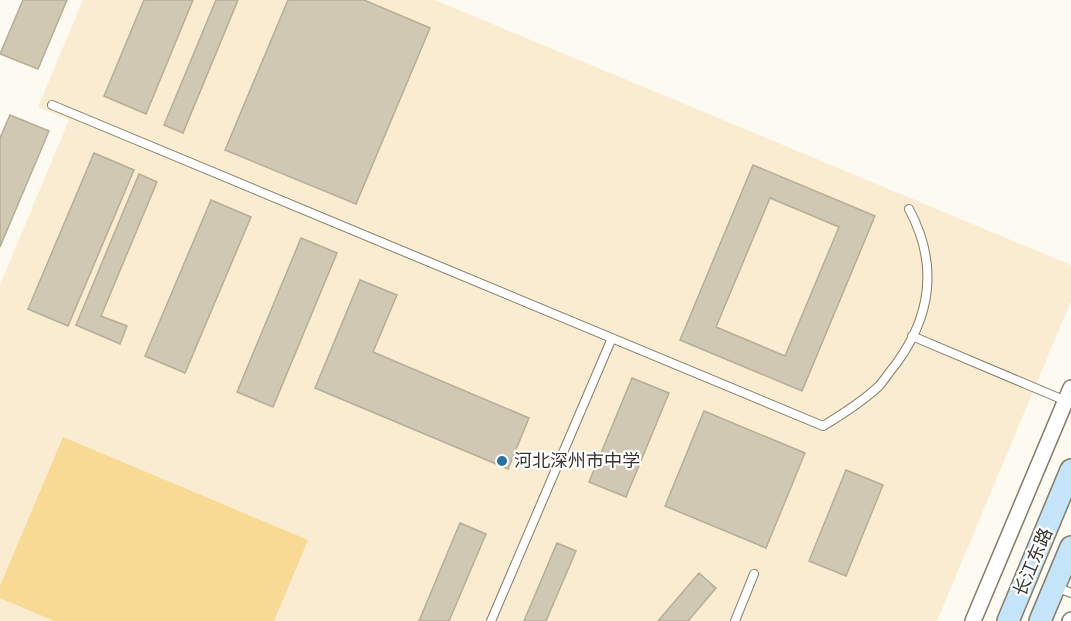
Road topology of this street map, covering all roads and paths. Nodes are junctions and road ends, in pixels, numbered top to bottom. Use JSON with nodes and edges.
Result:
{"nodes":[{"id":1,"x":52,"y":105,"type":"dead end"},
{"id":2,"x":909,"y":208,"type":"dead end"},
{"id":3,"x":912,"y":336,"type":"junction"},
{"id":4,"x":612,"y":338,"type":"junction"},
{"id":5,"x":1068,"y":394,"type":"edge"},
{"id":6,"x":1071,"y":470,"type":"edge"},
{"id":7,"x":1071,"y":547,"type":"edge"},
{"id":8,"x":754,"y":574,"type":"dead end"},
{"id":9,"x":1063,"y":590,"type":"edge"},
{"id":10,"x":491,"y":621,"type":"edge"},
{"id":11,"x":735,"y":621,"type":"edge"},
{"id":12,"x":973,"y":621,"type":"edge"},
{"id":13,"x":1008,"y":621,"type":"edge"},
{"id":14,"x":1040,"y":621,"type":"edge"}],
"edges":[{"from":1,"to":4,"type":"lane"},
{"from":2,"to":3,"type":"lane"},
{"from":3,"to":4,"type":"lane"},
{"from":3,"to":5,"type":"lane"},
{"from":4,"to":10,"type":"lane"},
{"from":5,"to":12,"type":"street"},
{"from":6,"to":13,"type":"main road","name":"长江东路"},
{"from":7,"to":9,"type":"main road","name":"长江东路"},
{"from":8,"to":11,"type":"lane"},
{"from":9,"to":14,"type":"main road","name":"长江东路"}]}
